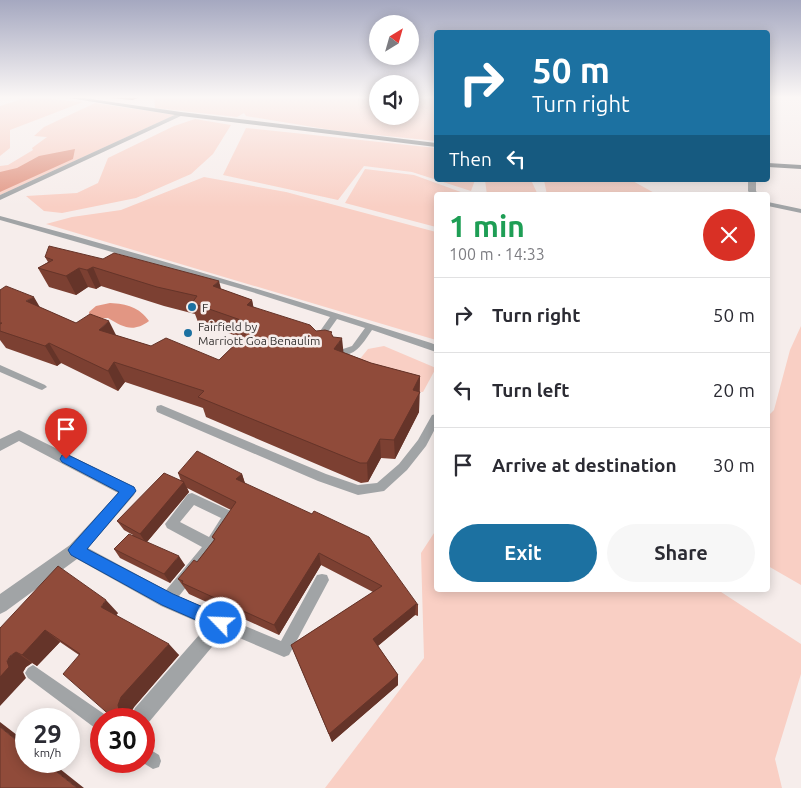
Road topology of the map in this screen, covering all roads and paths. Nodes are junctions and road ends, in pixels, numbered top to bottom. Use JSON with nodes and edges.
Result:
{"nodes":[{"id":1,"x":138,"y":134,"type":"edge"},
{"id":2,"x":344,"y":134,"type":"edge"},
{"id":3,"x":434,"y":145,"type":"edge"},
{"id":4,"x":770,"y":165,"type":"edge"},
{"id":5,"x":801,"y":167,"type":"edge"},
{"id":6,"x":0,"y":198,"type":"edge"},
{"id":7,"x":770,"y":204,"type":"edge"},
{"id":8,"x":801,"y":211,"type":"edge"},
{"id":9,"x":0,"y":218,"type":"edge"},
{"id":10,"x":336,"y":315,"type":"junction"},
{"id":11,"x":371,"y":326,"type":"junction"},
{"id":12,"x":322,"y":347,"type":"edge"},
{"id":13,"x":434,"y":348,"type":"edge"},
{"id":14,"x":340,"y":353,"type":"edge"},
{"id":15,"x":0,"y":368,"type":"edge"},
{"id":16,"x":42,"y":387,"type":"dead end"},
{"id":17,"x":161,"y":409,"type":"dead end"},
{"id":18,"x":434,"y":422,"type":"edge"},
{"id":19,"x":0,"y":446,"type":"edge"},
{"id":20,"x":211,"y":545,"type":"edge"},
{"id":21,"x":76,"y":550,"type":"junction"},
{"id":22,"x":322,"y":580,"type":"dead end"},
{"id":23,"x":167,"y":600,"type":"junction"},
{"id":24,"x":0,"y":606,"type":"edge"},
{"id":25,"x":221,"y":623,"type":"junction"},
{"id":26,"x":33,"y":673,"type":"dead end"},
{"id":27,"x":150,"y":708,"type":"edge"},
{"id":28,"x":90,"y":714,"type":"edge"}],
"edges":[{"from":1,"to":6,"type":"street"},
{"from":2,"to":3,"type":"street"},
{"from":4,"to":5,"type":"street"},
{"from":7,"to":8,"type":"street"},
{"from":9,"to":10,"type":"lane"},
{"from":10,"to":11,"type":"lane"},
{"from":10,"to":12,"type":"lane"},
{"from":11,"to":13,"type":"lane"},
{"from":11,"to":14,"type":"lane"},
{"from":15,"to":16,"type":"lane"},
{"from":17,"to":18,"type":"lane"},
{"from":19,"to":21,"type":"street"},
{"from":20,"to":23,"type":"lane"},
{"from":21,"to":23,"type":"street"},
{"from":21,"to":24,"type":"street"},
{"from":22,"to":25,"type":"lane"},
{"from":23,"to":25,"type":"street"},
{"from":25,"to":27,"type":"street"},
{"from":26,"to":28,"type":"lane"}]}
